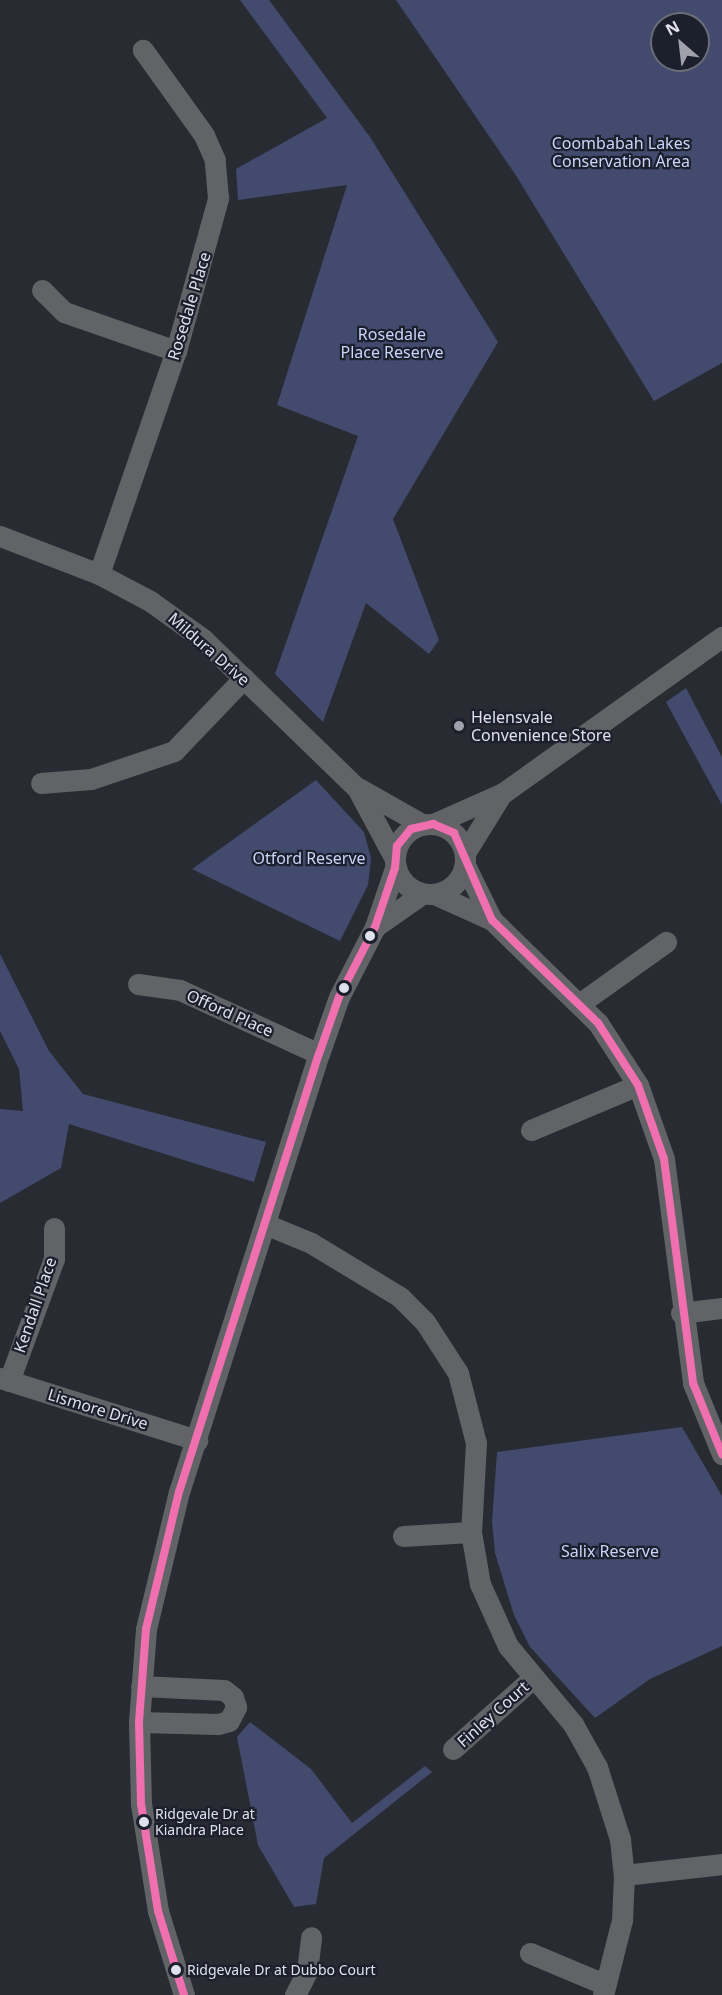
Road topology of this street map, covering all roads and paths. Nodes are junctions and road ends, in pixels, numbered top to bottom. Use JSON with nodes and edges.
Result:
{"nodes":[{"id":1,"x":142,"y":50,"type":"dead end"},
{"id":2,"x":42,"y":290,"type":"dead end"},
{"id":3,"x":176,"y":351,"type":"junction"},
{"id":4,"x":0,"y":536,"type":"edge"},
{"id":5,"x":99,"y":574,"type":"junction"},
{"id":6,"x":722,"y":637,"type":"edge"},
{"id":7,"x":244,"y":678,"type":"junction"},
{"id":8,"x":41,"y":783,"type":"dead end"},
{"id":9,"x":357,"y":788,"type":"junction"},
{"id":10,"x":503,"y":793,"type":"junction"},
{"id":11,"x":427,"y":824,"type":"junction"},
{"id":12,"x":465,"y":859,"type":"junction"},
{"id":13,"x":395,"y":862,"type":"junction"},
{"id":14,"x":428,"y":894,"type":"junction"},
{"id":15,"x":492,"y":920,"type":"junction"},
{"id":16,"x":375,"y":927,"type":"junction"},
{"id":17,"x":666,"y":942,"type":"dead end"},
{"id":18,"x":138,"y":984,"type":"dead end"},
{"id":19,"x":579,"y":1004,"type":"junction"},
{"id":20,"x":319,"y":1054,"type":"junction"},
{"id":21,"x":638,"y":1085,"type":"junction"},
{"id":22,"x":531,"y":1130,"type":"dead end"},
{"id":23,"x":265,"y":1224,"type":"junction"},
{"id":24,"x":54,"y":1228,"type":"dead end"},
{"id":25,"x":722,"y":1308,"type":"edge"},
{"id":26,"x":681,"y":1313,"type":"junction"},
{"id":27,"x":4,"y":1380,"type":"edge"},
{"id":28,"x":197,"y":1440,"type":"junction"},
{"id":29,"x":722,"y":1454,"type":"edge"},
{"id":30,"x":471,"y":1532,"type":"junction"},
{"id":31,"x":403,"y":1536,"type":"dead end"},
{"id":32,"x":533,"y":1678,"type":"junction"},
{"id":33,"x":141,"y":1686,"type":"junction"},
{"id":34,"x":139,"y":1722,"type":"junction"},
{"id":35,"x":453,"y":1749,"type":"dead end"},
{"id":36,"x":722,"y":1864,"type":"edge"},
{"id":37,"x":624,"y":1875,"type":"junction"},
{"id":38,"x":311,"y":1937,"type":"dead end"},
{"id":39,"x":530,"y":1953,"type":"dead end"},
{"id":40,"x":605,"y":1990,"type":"edge"},
{"id":41,"x":184,"y":1995,"type":"edge"},
{"id":42,"x":295,"y":1995,"type":"edge"}],
"edges":[{"from":1,"to":3,"type":"street","name":"Rosedale Place"},
{"from":2,"to":3,"type":"street"},
{"from":3,"to":5,"type":"street","name":"Rosedale Place"},
{"from":4,"to":5,"type":"street","name":"Mildura Drive"},
{"from":5,"to":7,"type":"street","name":"Mildura Drive"},
{"from":6,"to":10,"type":"street"},
{"from":7,"to":8,"type":"street"},
{"from":7,"to":9,"type":"street","name":"Mildura Drive"},
{"from":9,"to":11,"type":"street","name":"Mildura Drive"},
{"from":9,"to":13,"type":"street","name":"Mildura Drive"},
{"from":10,"to":11,"type":"street"},
{"from":10,"to":12,"type":"street"},
{"from":11,"to":12,"type":"street"},
{"from":11,"to":13,"type":"street"},
{"from":12,"to":14,"type":"street"},
{"from":12,"to":15,"type":"street"},
{"from":13,"to":14,"type":"street"},
{"from":13,"to":16,"type":"street"},
{"from":14,"to":15,"type":"street"},
{"from":14,"to":16,"type":"street"},
{"from":15,"to":19,"type":"street"},
{"from":16,"to":20,"type":"street"},
{"from":17,"to":19,"type":"street"},
{"from":18,"to":20,"type":"street","name":"Offord Place"},
{"from":19,"to":21,"type":"street"},
{"from":20,"to":23,"type":"street"},
{"from":21,"to":22,"type":"street"},
{"from":21,"to":26,"type":"street"},
{"from":23,"to":28,"type":"street"},
{"from":23,"to":30,"type":"street"},
{"from":24,"to":27,"type":"street","name":"Kendall Place"},
{"from":25,"to":26,"type":"street"},
{"from":26,"to":29,"type":"street"},
{"from":27,"to":28,"type":"street","name":"Lismore Drive"},
{"from":28,"to":33,"type":"street"},
{"from":30,"to":31,"type":"street"},
{"from":30,"to":32,"type":"street"},
{"from":32,"to":35,"type":"street","name":"Finley Court"},
{"from":32,"to":37,"type":"street"},
{"from":33,"to":34,"type":"street"},
{"from":33,"to":34,"type":"street"},
{"from":34,"to":41,"type":"street"},
{"from":36,"to":37,"type":"street"},
{"from":37,"to":40,"type":"street"},
{"from":38,"to":42,"type":"street"},
{"from":39,"to":40,"type":"street"}]}
